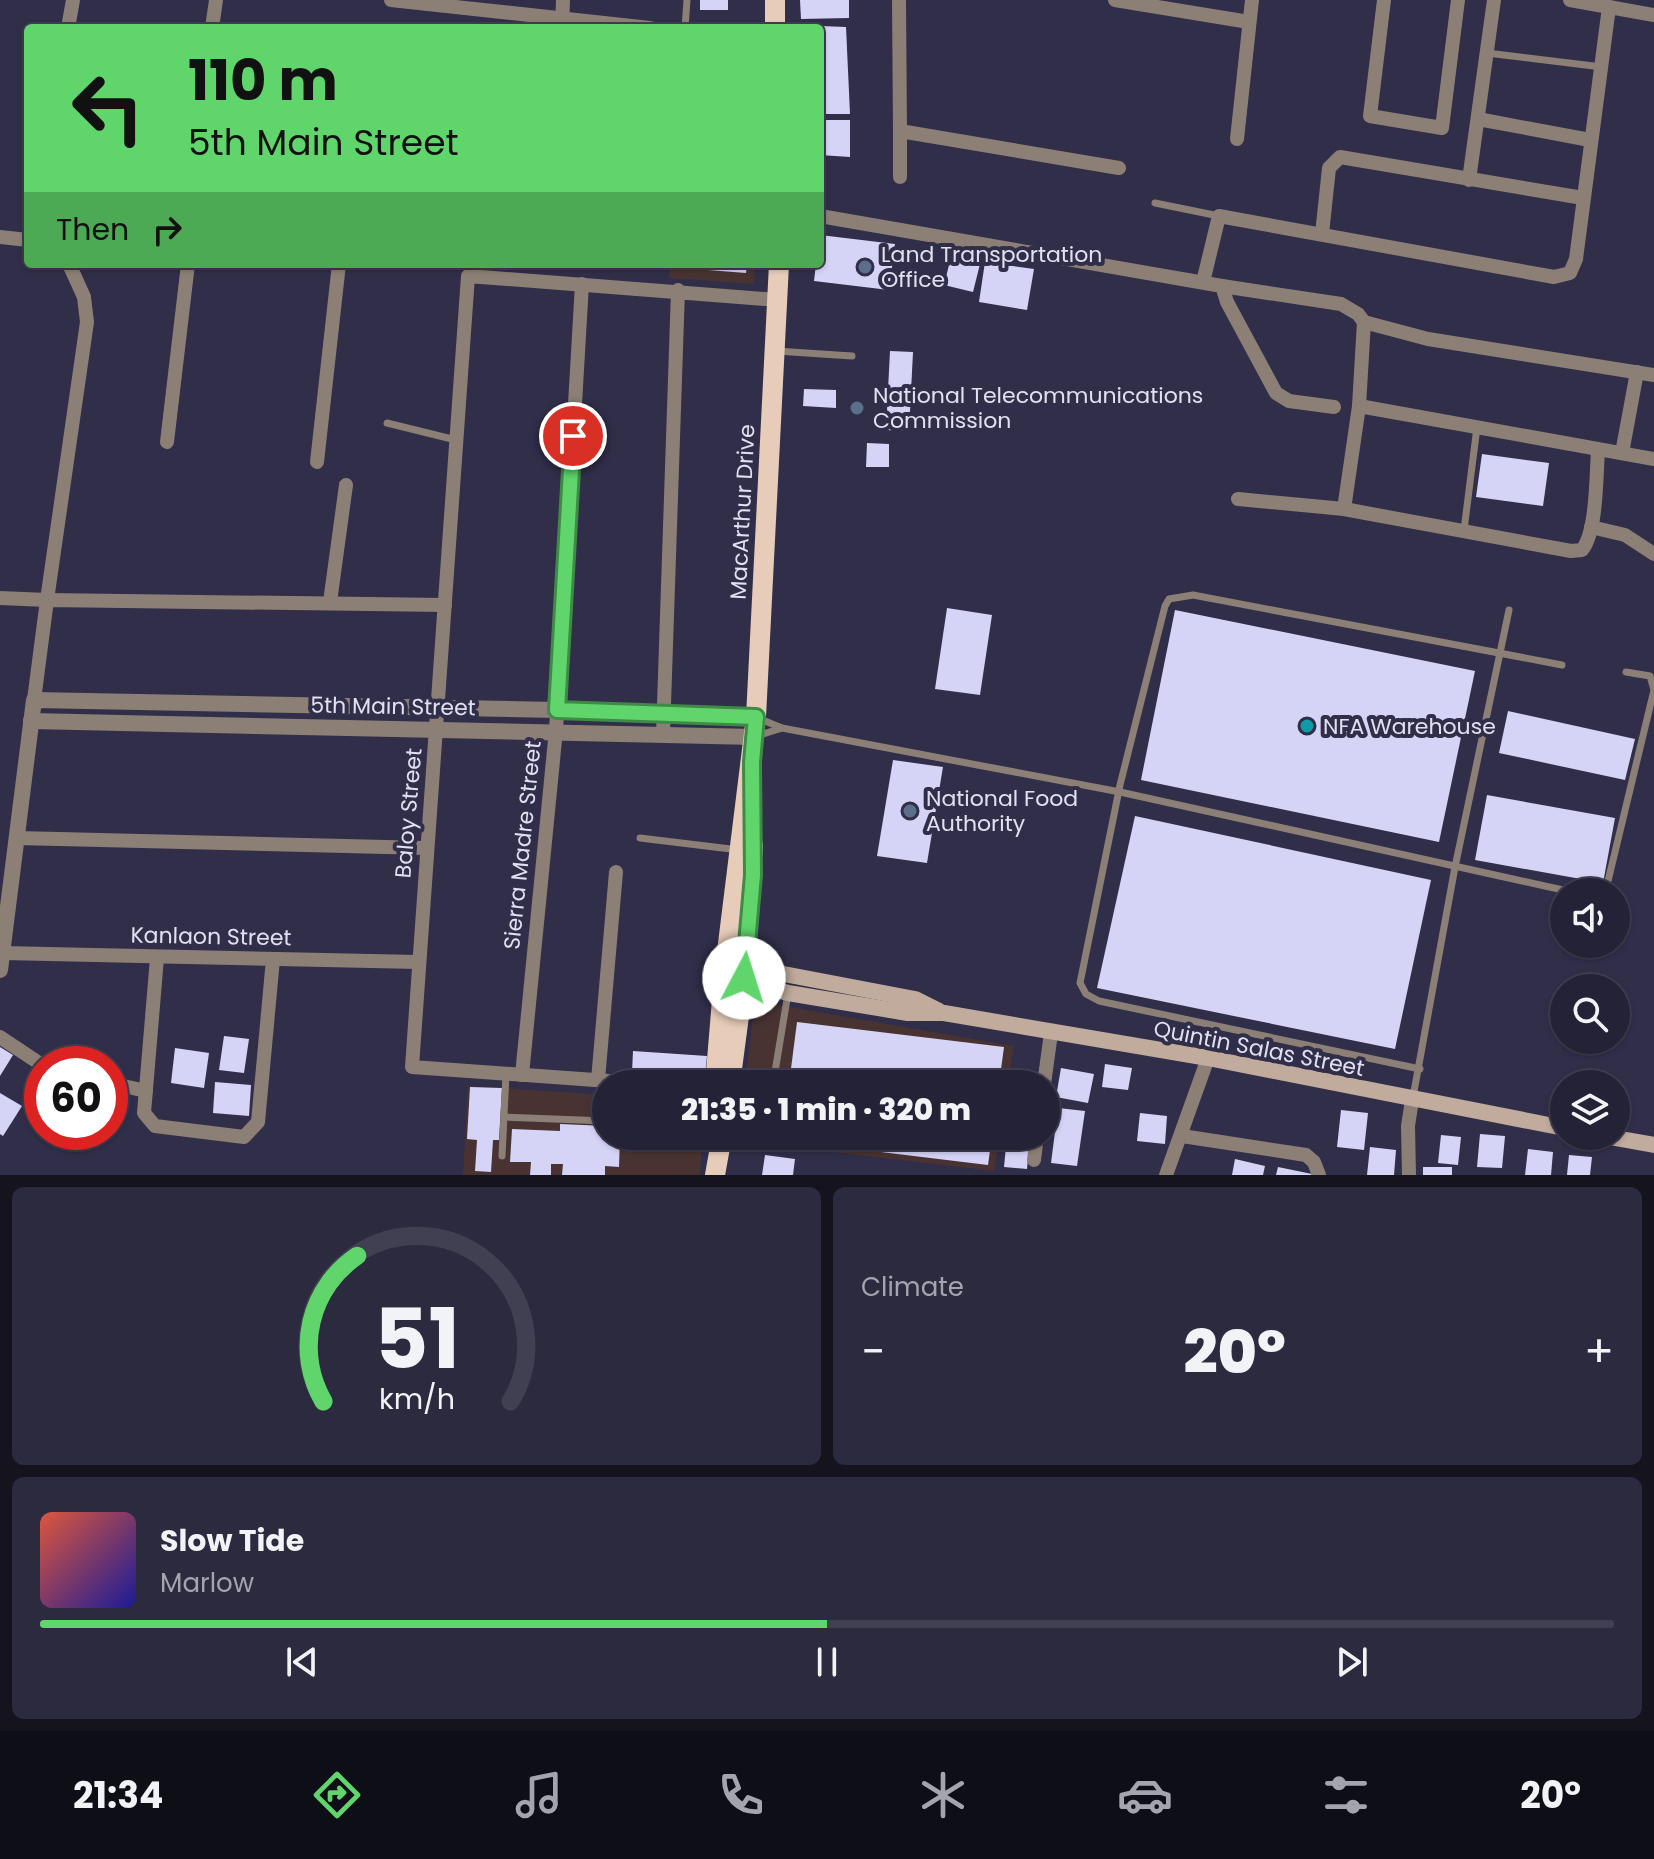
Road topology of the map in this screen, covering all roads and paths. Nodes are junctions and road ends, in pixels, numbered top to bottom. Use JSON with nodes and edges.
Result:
{"nodes":[{"id":1,"x":73,"y":0,"type":"edge"},
{"id":2,"x":216,"y":0,"type":"edge"},
{"id":3,"x":391,"y":0,"type":"edge"},
{"id":4,"x":563,"y":0,"type":"edge"},
{"id":5,"x":687,"y":0,"type":"edge"},
{"id":6,"x":775,"y":0,"type":"edge"},
{"id":7,"x":899,"y":0,"type":"edge"},
{"id":8,"x":1115,"y":0,"type":"edge"},
{"id":9,"x":1252,"y":0,"type":"edge"},
{"id":10,"x":1384,"y":0,"type":"edge"},
{"id":11,"x":1458,"y":0,"type":"edge"},
{"id":12,"x":1494,"y":0,"type":"edge"},
{"id":13,"x":1570,"y":0,"type":"edge"},
{"id":14,"x":1609,"y":7,"type":"junction"},
{"id":15,"x":1654,"y":15,"type":"edge"},
{"id":16,"x":1249,"y":22,"type":"junction"},
{"id":17,"x":69,"y":24,"type":"edge"},
{"id":18,"x":213,"y":24,"type":"edge"},
{"id":19,"x":563,"y":24,"type":"edge"},
{"id":20,"x":685,"y":24,"type":"edge"},
{"id":21,"x":775,"y":24,"type":"edge"},
{"id":22,"x":1487,"y":53,"type":"junction"},
{"id":23,"x":1602,"y":67,"type":"junction"},
{"id":24,"x":1478,"y":119,"type":"junction"},
{"id":25,"x":900,"y":131,"type":"junction"},
{"id":26,"x":1237,"y":139,"type":"dead end"},
{"id":27,"x":1590,"y":140,"type":"junction"},
{"id":28,"x":1119,"y":168,"type":"dead end"},
{"id":29,"x":900,"y":177,"type":"dead end"},
{"id":30,"x":1469,"y":180,"type":"junction"},
{"id":31,"x":1583,"y":198,"type":"junction"},
{"id":32,"x":1155,"y":203,"type":"dead end"},
{"id":33,"x":1219,"y":216,"type":"junction"},
{"id":34,"x":824,"y":217,"type":"edge"},
{"id":35,"x":1322,"y":234,"type":"junction"},
{"id":36,"x":0,"y":237,"type":"edge"},
{"id":37,"x":24,"y":240,"type":"edge"},
{"id":38,"x":71,"y":268,"type":"edge"},
{"id":39,"x":188,"y":268,"type":"edge"},
{"id":40,"x":339,"y":268,"type":"edge"},
{"id":41,"x":779,"y":268,"type":"edge"},
{"id":42,"x":1203,"y":282,"type":"junction"},
{"id":43,"x":582,"y":284,"type":"junction"},
{"id":44,"x":1222,"y":286,"type":"junction"},
{"id":45,"x":678,"y":290,"type":"junction"},
{"id":46,"x":778,"y":300,"type":"junction"},
{"id":47,"x":1364,"y":322,"type":"junction"},
{"id":48,"x":774,"y":351,"type":"junction"},
{"id":49,"x":852,"y":356,"type":"dead end"},
{"id":50,"x":1637,"y":372,"type":"junction"},
{"id":51,"x":1654,"y":375,"type":"edge"},
{"id":52,"x":1359,"y":406,"type":"junction"},
{"id":53,"x":1334,"y":407,"type":"dead end"},
{"id":54,"x":387,"y":423,"type":"dead end"},
{"id":55,"x":1477,"y":427,"type":"junction"},
{"id":56,"x":456,"y":440,"type":"junction"},
{"id":57,"x":167,"y":442,"type":"dead end"},
{"id":58,"x":1598,"y":451,"type":"junction"},
{"id":59,"x":1622,"y":453,"type":"junction"},
{"id":60,"x":1654,"y":459,"type":"edge"},
{"id":61,"x":317,"y":462,"type":"dead end"},
{"id":62,"x":346,"y":485,"type":"dead end"},
{"id":63,"x":1238,"y":499,"type":"dead end"},
{"id":64,"x":1344,"y":509,"type":"junction"},
{"id":65,"x":1591,"y":527,"type":"junction"},
{"id":66,"x":1464,"y":530,"type":"junction"},
{"id":67,"x":1654,"y":554,"type":"edge"},
{"id":68,"x":0,"y":598,"type":"edge"},
{"id":69,"x":47,"y":600,"type":"junction"},
{"id":70,"x":330,"y":602,"type":"junction"},
{"id":71,"x":445,"y":605,"type":"junction"},
{"id":72,"x":1509,"y":610,"type":"dead end"},
{"id":73,"x":1498,"y":651,"type":"junction"},
{"id":74,"x":1562,"y":665,"type":"dead end"},
{"id":75,"x":1626,"y":672,"type":"dead end"},
{"id":76,"x":34,"y":700,"type":"junction"},
{"id":77,"x":438,"y":709,"type":"junction"},
{"id":78,"x":557,"y":710,"type":"junction"},
{"id":79,"x":664,"y":714,"type":"junction"},
{"id":80,"x":31,"y":721,"type":"junction"},
{"id":81,"x":756,"y":727,"type":"junction"},
{"id":82,"x":782,"y":728,"type":"junction"},
{"id":83,"x":437,"y":729,"type":"junction"},
{"id":84,"x":556,"y":730,"type":"junction"},
{"id":85,"x":663,"y":734,"type":"junction"},
{"id":86,"x":752,"y":762,"type":"junction"},
{"id":87,"x":1120,"y":792,"type":"junction"},
{"id":88,"x":17,"y":838,"type":"junction"},
{"id":89,"x":640,"y":838,"type":"dead end"},
{"id":90,"x":426,"y":848,"type":"junction"},
{"id":91,"x":741,"y":850,"type":"junction"},
{"id":92,"x":1455,"y":867,"type":"junction"},
{"id":93,"x":616,"y":872,"type":"dead end"},
{"id":94,"x":6,"y":874,"type":"edge"},
{"id":95,"x":1609,"y":878,"type":"edge"},
{"id":96,"x":1550,"y":887,"type":"edge"},
{"id":97,"x":157,"y":958,"type":"junction"},
{"id":98,"x":273,"y":959,"type":"junction"},
{"id":99,"x":1,"y":962,"type":"edge"},
{"id":100,"x":418,"y":962,"type":"junction"},
{"id":101,"x":734,"y":977,"type":"junction"},
{"id":102,"x":788,"y":993,"type":"junction"},
{"id":103,"x":944,"y":1013,"type":"junction"},
{"id":104,"x":1051,"y":1033,"type":"junction"},
{"id":105,"x":0,"y":1037,"type":"edge"},
{"id":106,"x":24,"y":1053,"type":"edge"},
{"id":107,"x":1208,"y":1058,"type":"junction"},
{"id":108,"x":1420,"y":1069,"type":"junction"},
{"id":109,"x":599,"y":1070,"type":"edge"},
{"id":110,"x":717,"y":1070,"type":"edge"},
{"id":111,"x":731,"y":1070,"type":"edge"},
{"id":112,"x":775,"y":1070,"type":"edge"},
{"id":113,"x":1046,"y":1070,"type":"edge"},
{"id":114,"x":506,"y":1074,"type":"junction"},
{"id":115,"x":522,"y":1075,"type":"junction"},
{"id":116,"x":592,"y":1080,"type":"edge"},
{"id":117,"x":128,"y":1087,"type":"edge"},
{"id":118,"x":146,"y":1091,"type":"junction"},
{"id":119,"x":1412,"y":1100,"type":"junction"},
{"id":120,"x":504,"y":1117,"type":"junction"},
{"id":121,"x":592,"y":1120,"type":"edge"},
{"id":122,"x":1550,"y":1125,"type":"edge"},
{"id":123,"x":1182,"y":1136,"type":"junction"},
{"id":124,"x":1630,"y":1141,"type":"edge"},
{"id":125,"x":1654,"y":1145,"type":"edge"},
{"id":126,"x":714,"y":1150,"type":"edge"},
{"id":127,"x":719,"y":1150,"type":"edge"},
{"id":128,"x":1035,"y":1150,"type":"edge"},
{"id":129,"x":502,"y":1156,"type":"dead end"},
{"id":130,"x":1034,"y":1160,"type":"dead end"},
{"id":131,"x":715,"y":1175,"type":"edge"},
{"id":132,"x":1166,"y":1175,"type":"edge"},
{"id":133,"x":1319,"y":1175,"type":"edge"},
{"id":134,"x":1409,"y":1175,"type":"edge"}],
"edges":[{"from":1,"to":17,"type":"street"},
{"from":2,"to":18,"type":"street"},
{"from":3,"to":19,"type":"street"},
{"from":4,"to":19,"type":"street"},
{"from":5,"to":20,"type":"lane"},
{"from":6,"to":21,"type":"main road"},
{"from":7,"to":25,"type":"street"},
{"from":8,"to":16,"type":"street"},
{"from":9,"to":16,"type":"street"},
{"from":10,"to":11,"type":"street"},
{"from":12,"to":22,"type":"street"},
{"from":13,"to":14,"type":"street"},
{"from":14,"to":15,"type":"street"},
{"from":14,"to":23,"type":"street"},
{"from":16,"to":26,"type":"street"},
{"from":22,"to":23,"type":"lane"},
{"from":22,"to":24,"type":"street"},
{"from":23,"to":27,"type":"street"},
{"from":24,"to":27,"type":"street"},
{"from":24,"to":30,"type":"street"},
{"from":25,"to":28,"type":"street"},
{"from":25,"to":29,"type":"street"},
{"from":27,"to":31,"type":"street"},
{"from":30,"to":31,"type":"street"},
{"from":30,"to":35,"type":"street"},
{"from":31,"to":35,"type":"street"},
{"from":32,"to":33,"type":"lane"},
{"from":33,"to":35,"type":"street"},
{"from":33,"to":42,"type":"street"},
{"from":34,"to":42,"type":"street"},
{"from":36,"to":37,"type":"street"},
{"from":38,"to":69,"type":"street"},
{"from":39,"to":57,"type":"street"},
{"from":40,"to":61,"type":"street"},
{"from":41,"to":46,"type":"main road","name":"MacArthur Drive"},
{"from":42,"to":44,"type":"street"},
{"from":43,"to":45,"type":"street"},
{"from":43,"to":56,"type":"street","name":"Baloy Street"},
{"from":43,"to":78,"type":"street","name":"Sierra Madre Street"},
{"from":44,"to":47,"type":"street"},
{"from":44,"to":53,"type":"street"},
{"from":45,"to":46,"type":"street"},
{"from":45,"to":79,"type":"street"},
{"from":46,"to":48,"type":"main road","name":"MacArthur Drive"},
{"from":47,"to":50,"type":"street"},
{"from":47,"to":52,"type":"street"},
{"from":48,"to":49,"type":"lane"},
{"from":48,"to":81,"type":"main road","name":"MacArthur Drive"},
{"from":50,"to":51,"type":"street"},
{"from":50,"to":59,"type":"street"},
{"from":52,"to":55,"type":"street"},
{"from":52,"to":64,"type":"street"},
{"from":54,"to":56,"type":"lane"},
{"from":55,"to":58,"type":"street"},
{"from":55,"to":66,"type":"lane"},
{"from":56,"to":71,"type":"street","name":"Baloy Street"},
{"from":58,"to":59,"type":"street"},
{"from":58,"to":65,"type":"street"},
{"from":59,"to":60,"type":"street"},
{"from":62,"to":70,"type":"street"},
{"from":63,"to":64,"type":"street"},
{"from":64,"to":66,"type":"street"},
{"from":65,"to":66,"type":"street"},
{"from":65,"to":67,"type":"street"},
{"from":68,"to":69,"type":"street"},
{"from":69,"to":70,"type":"street"},
{"from":69,"to":76,"type":"street"},
{"from":70,"to":71,"type":"street"},
{"from":71,"to":77,"type":"street","name":"Baloy Street"},
{"from":72,"to":73,"type":"lane"},
{"from":73,"to":74,"type":"lane"},
{"from":73,"to":87,"type":"lane"},
{"from":73,"to":92,"type":"lane"},
{"from":75,"to":95,"type":"lane"},
{"from":76,"to":77,"type":"street","name":"5th Main Street"},
{"from":76,"to":80,"type":"street"},
{"from":77,"to":78,"type":"street","name":"5th Main Street"},
{"from":77,"to":83,"type":"street","name":"Baloy Street"},
{"from":78,"to":79,"type":"street","name":"5th Main Street"},
{"from":78,"to":84,"type":"street","name":"Sierra Madre Street"},
{"from":79,"to":81,"type":"street","name":"5th Main Street"},
{"from":79,"to":85,"type":"street"},
{"from":80,"to":83,"type":"street","name":"5th Main Street"},
{"from":80,"to":88,"type":"street"},
{"from":81,"to":82,"type":"lane"},
{"from":81,"to":82,"type":"lane"},
{"from":81,"to":85,"type":"street","name":"5th Main Street"},
{"from":81,"to":86,"type":"main road","name":"MacArthur Drive"},
{"from":82,"to":87,"type":"lane"},
{"from":83,"to":84,"type":"street","name":"5th Main Street"},
{"from":83,"to":90,"type":"street","name":"Baloy Street"},
{"from":84,"to":85,"type":"street","name":"5th Main Street"},
{"from":84,"to":115,"type":"street","name":"Sierra Madre Street"},
{"from":86,"to":91,"type":"main road","name":"MacArthur Drive"},
{"from":86,"to":101,"type":"main road","name":"MacArthur Drive"},
{"from":87,"to":92,"type":"lane"},
{"from":87,"to":108,"type":"lane"},
{"from":88,"to":90,"type":"street"},
{"from":88,"to":94,"type":"street"},
{"from":89,"to":91,"type":"lane"},
{"from":90,"to":100,"type":"street","name":"Baloy Street"},
{"from":91,"to":101,"type":"main road","name":"MacArthur Drive"},
{"from":92,"to":96,"type":"lane"},
{"from":92,"to":108,"type":"lane"},
{"from":93,"to":109,"type":"street"},
{"from":94,"to":99,"type":"street"},
{"from":97,"to":98,"type":"street","name":"Kanlaon Street"},
{"from":97,"to":99,"type":"street","name":"Kanlaon Street"},
{"from":97,"to":118,"type":"street"},
{"from":98,"to":100,"type":"street","name":"Kanlaon Street"},
{"from":98,"to":118,"type":"street"},
{"from":100,"to":114,"type":"street","name":"Baloy Street"},
{"from":101,"to":102,"type":"main road","name":"Quintin Salas Street"},
{"from":101,"to":103,"type":"main road","name":"Quintin Salas Street"},
{"from":101,"to":110,"type":"main road","name":"MacArthur Drive"},
{"from":101,"to":111,"type":"main road","name":"MacArthur Drive"},
{"from":102,"to":103,"type":"main road","name":"Quintin Salas Street"},
{"from":102,"to":112,"type":"lane"},
{"from":103,"to":104,"type":"main road","name":"Quintin Salas Street"},
{"from":104,"to":107,"type":"main road","name":"Quintin Salas Street"},
{"from":104,"to":113,"type":"street"},
{"from":105,"to":106,"type":"street"},
{"from":107,"to":119,"type":"main road","name":"Quintin Salas Street"},
{"from":107,"to":123,"type":"street"},
{"from":108,"to":119,"type":"lane"},
{"from":114,"to":115,"type":"street","name":"Baloy Street"},
{"from":114,"to":120,"type":"lane"},
{"from":115,"to":116,"type":"street","name":"Baloy Street"},
{"from":117,"to":118,"type":"street"},
{"from":119,"to":122,"type":"main road","name":"Quintin Salas Street"},
{"from":119,"to":134,"type":"street"},
{"from":120,"to":121,"type":"lane"},
{"from":120,"to":129,"type":"lane"},
{"from":123,"to":132,"type":"street"},
{"from":123,"to":133,"type":"street"},
{"from":124,"to":125,"type":"main road"},
{"from":126,"to":131,"type":"main road"},
{"from":127,"to":131,"type":"main road"},
{"from":128,"to":130,"type":"street"}]}
